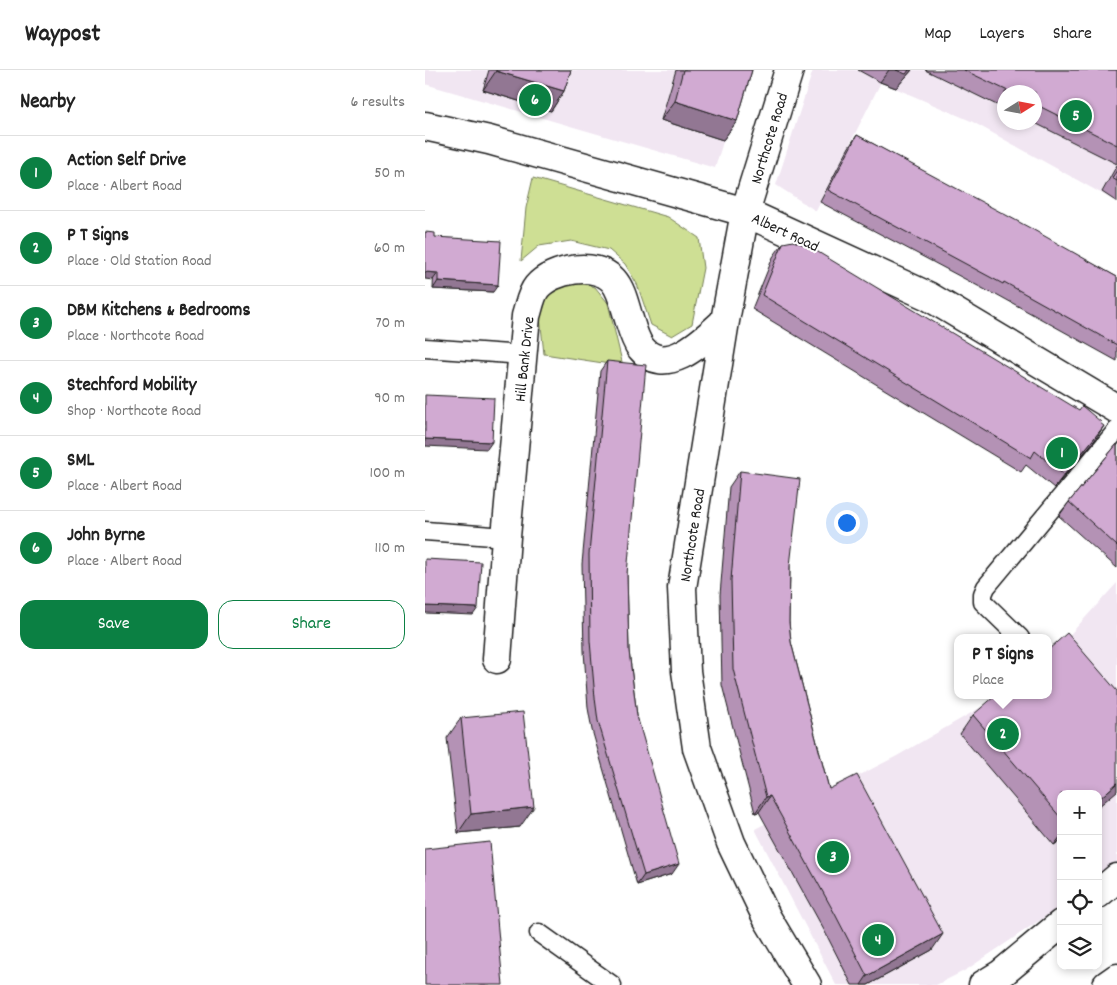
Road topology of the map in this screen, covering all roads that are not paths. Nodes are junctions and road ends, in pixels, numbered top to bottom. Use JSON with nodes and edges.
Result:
{"nodes":[{"id":1,"x":789,"y":70,"type":"edge"},
{"id":2,"x":425,"y":126,"type":"edge"},
{"id":3,"x":745,"y":212,"type":"junction"},
{"id":4,"x":725,"y":321,"type":"junction"},
{"id":5,"x":425,"y":348,"type":"edge"},
{"id":6,"x":523,"y":355,"type":"junction"},
{"id":7,"x":1117,"y":409,"type":"edge"},
{"id":8,"x":1117,"y":430,"type":"edge"},
{"id":9,"x":425,"y":531,"type":"edge"},
{"id":10,"x":506,"y":537,"type":"junction"},
{"id":11,"x":1016,"y":634,"type":"edge"},
{"id":12,"x":497,"y":659,"type":"dead end"},
{"id":13,"x":1117,"y":878,"type":"edge"},
{"id":14,"x":1102,"y":891,"type":"edge"},
{"id":15,"x":1060,"y":925,"type":"edge"},
{"id":16,"x":539,"y":933,"type":"dead end"},
{"id":17,"x":1117,"y":978,"type":"edge"},
{"id":18,"x":612,"y":985,"type":"edge"},
{"id":19,"x":807,"y":985,"type":"edge"},
{"id":20,"x":983,"y":985,"type":"edge"},
{"id":21,"x":1107,"y":985,"type":"edge"}],
"edges":[{"from":1,"to":3,"type":"street","name":"Northcote Road"},
{"from":2,"to":3,"type":"street","name":"Albert Road"},
{"from":3,"to":4,"type":"street","name":"Northcote Road"},
{"from":3,"to":7,"type":"street","name":"Albert Road"},
{"from":4,"to":6,"type":"street","name":"Hill Bank Drive"},
{"from":4,"to":19,"type":"street","name":"Northcote Road"},
{"from":5,"to":6,"type":"lane"},
{"from":6,"to":10,"type":"street","name":"Hill Bank Drive"},
{"from":8,"to":11,"type":"lane"},
{"from":9,"to":10,"type":"lane"},
{"from":10,"to":12,"type":"street","name":"Hill Bank Drive"},
{"from":13,"to":14,"type":"street"},
{"from":15,"to":20,"type":"street"},
{"from":16,"to":18,"type":"lane"},
{"from":17,"to":21,"type":"street"}]}
